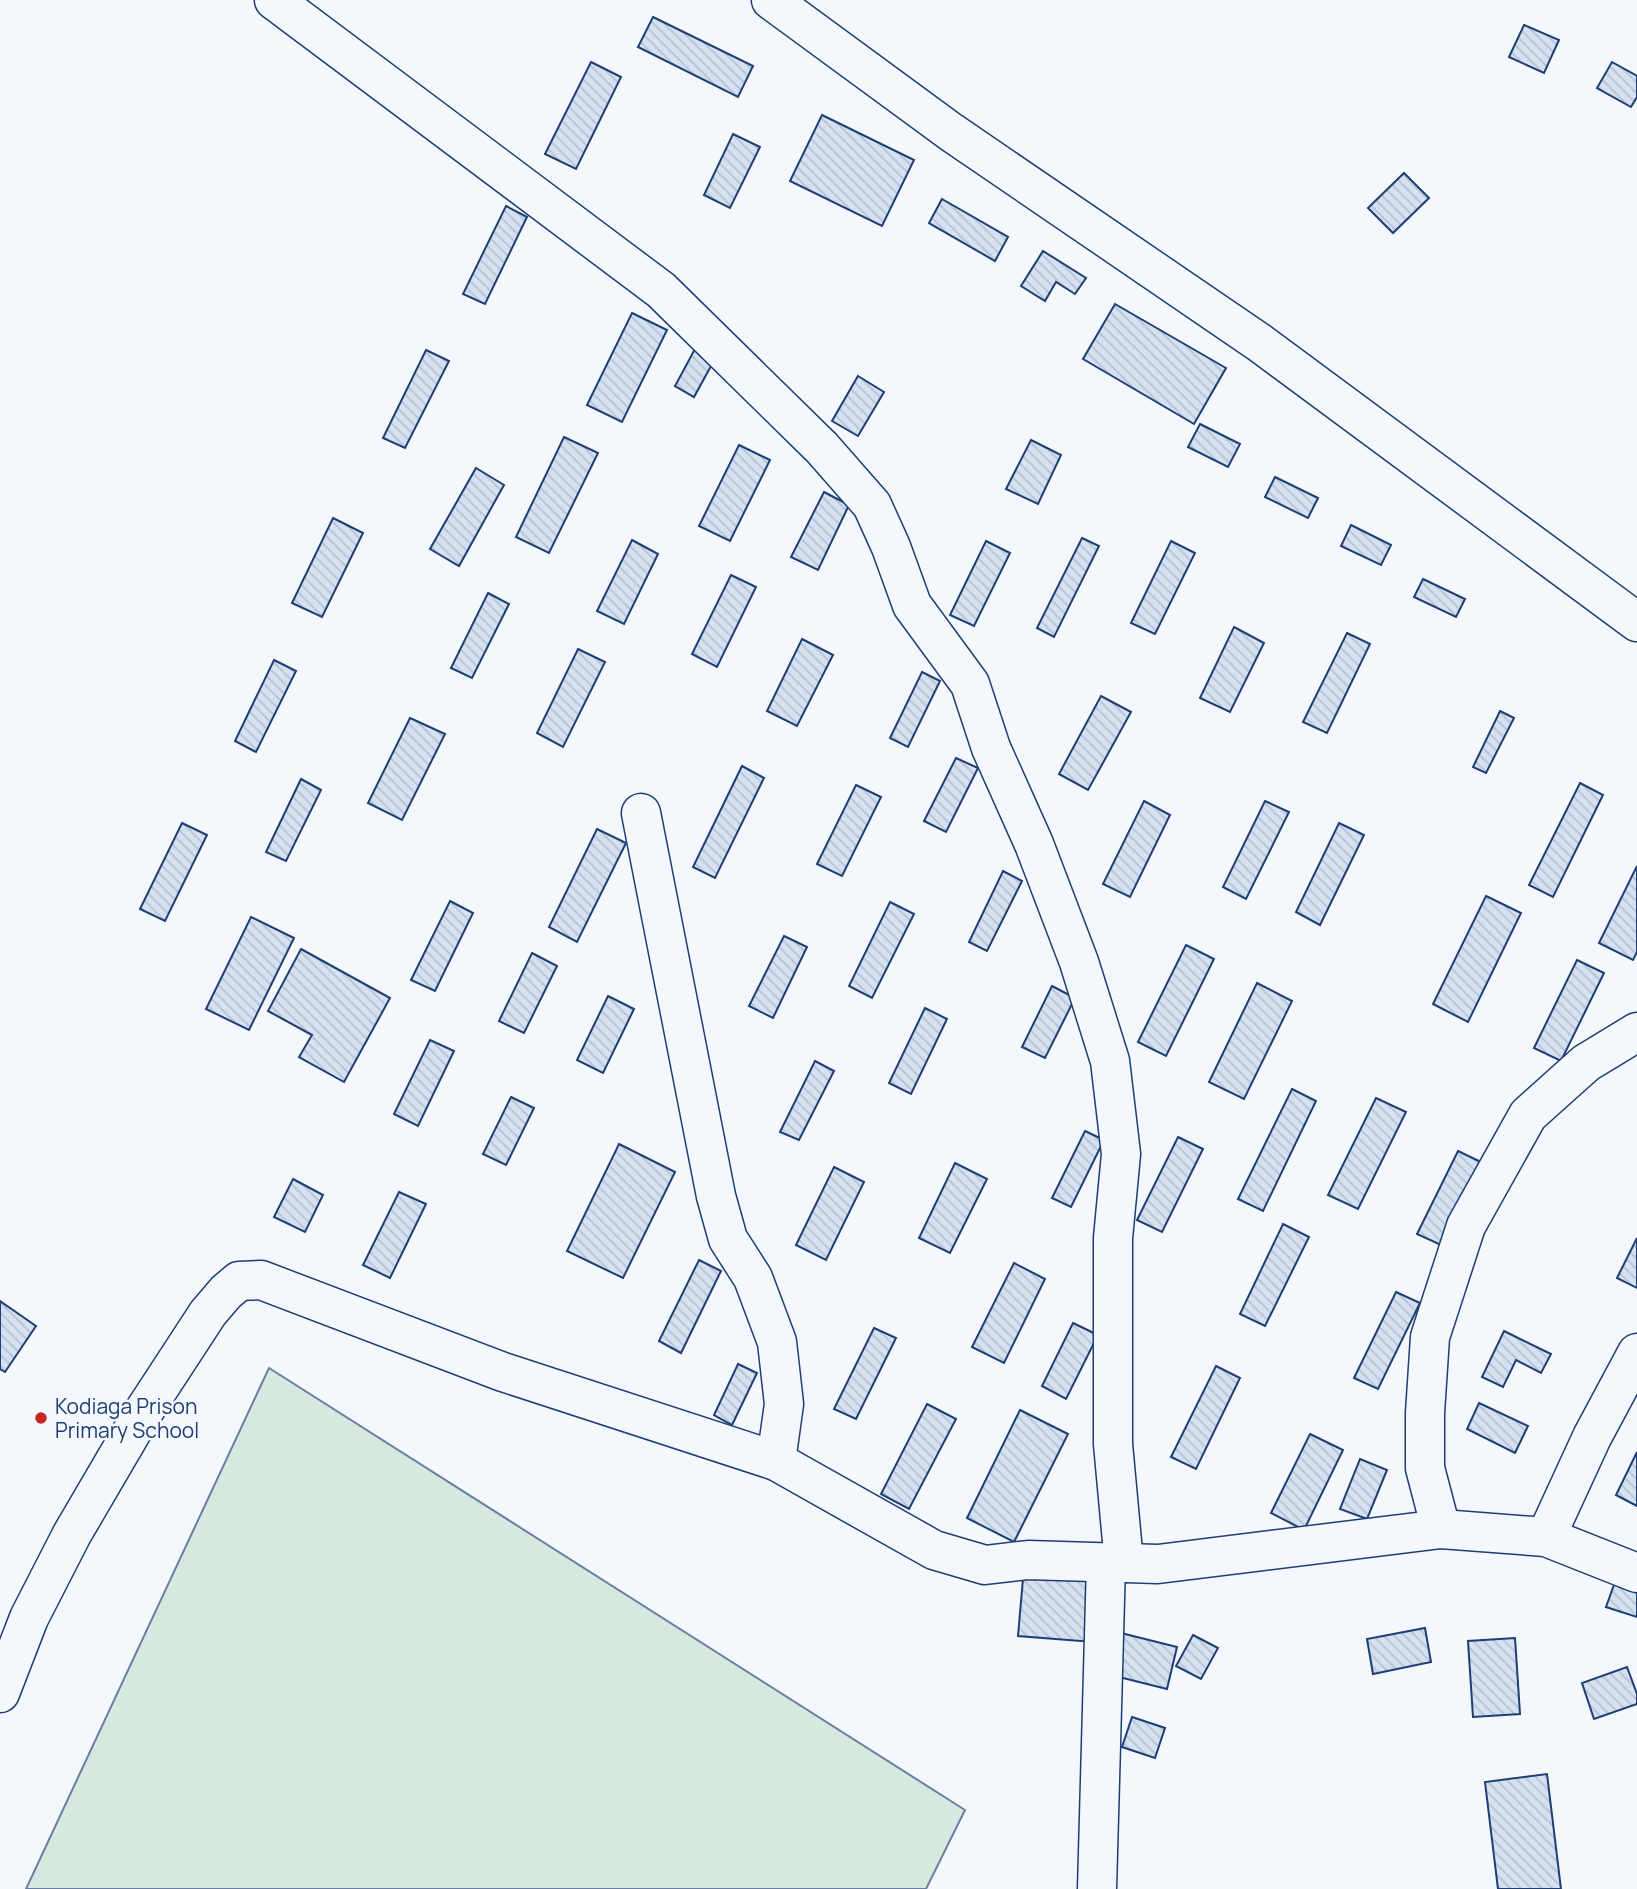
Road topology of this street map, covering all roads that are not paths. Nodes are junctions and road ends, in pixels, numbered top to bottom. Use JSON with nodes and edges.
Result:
{"nodes":[{"id":1,"x":274,"y":0,"type":"edge"},
{"id":2,"x":771,"y":0,"type":"edge"},
{"id":3,"x":1637,"y":622,"type":"edge"},
{"id":4,"x":641,"y":813,"type":"dead end"},
{"id":5,"x":1637,"y":1032,"type":"edge"},
{"id":6,"x":1637,"y":1353,"type":"edge"},
{"id":7,"x":776,"y":1461,"type":"junction"},
{"id":8,"x":1441,"y":1529,"type":"junction"},
{"id":9,"x":1546,"y":1537,"type":"junction"},
{"id":10,"x":1115,"y":1563,"type":"junction"},
{"id":11,"x":1637,"y":1573,"type":"edge"},
{"id":12,"x":0,"y":1693,"type":"edge"},
{"id":13,"x":1097,"y":1889,"type":"edge"}],
"edges":[{"from":1,"to":10,"type":"street"},
{"from":2,"to":3,"type":"street"},
{"from":4,"to":7,"type":"street"},
{"from":5,"to":8,"type":"street"},
{"from":6,"to":9,"type":"street"},
{"from":7,"to":10,"type":"street"},
{"from":7,"to":12,"type":"street"},
{"from":8,"to":9,"type":"street"},
{"from":8,"to":10,"type":"street"},
{"from":9,"to":11,"type":"street"},
{"from":10,"to":13,"type":"street"}]}
